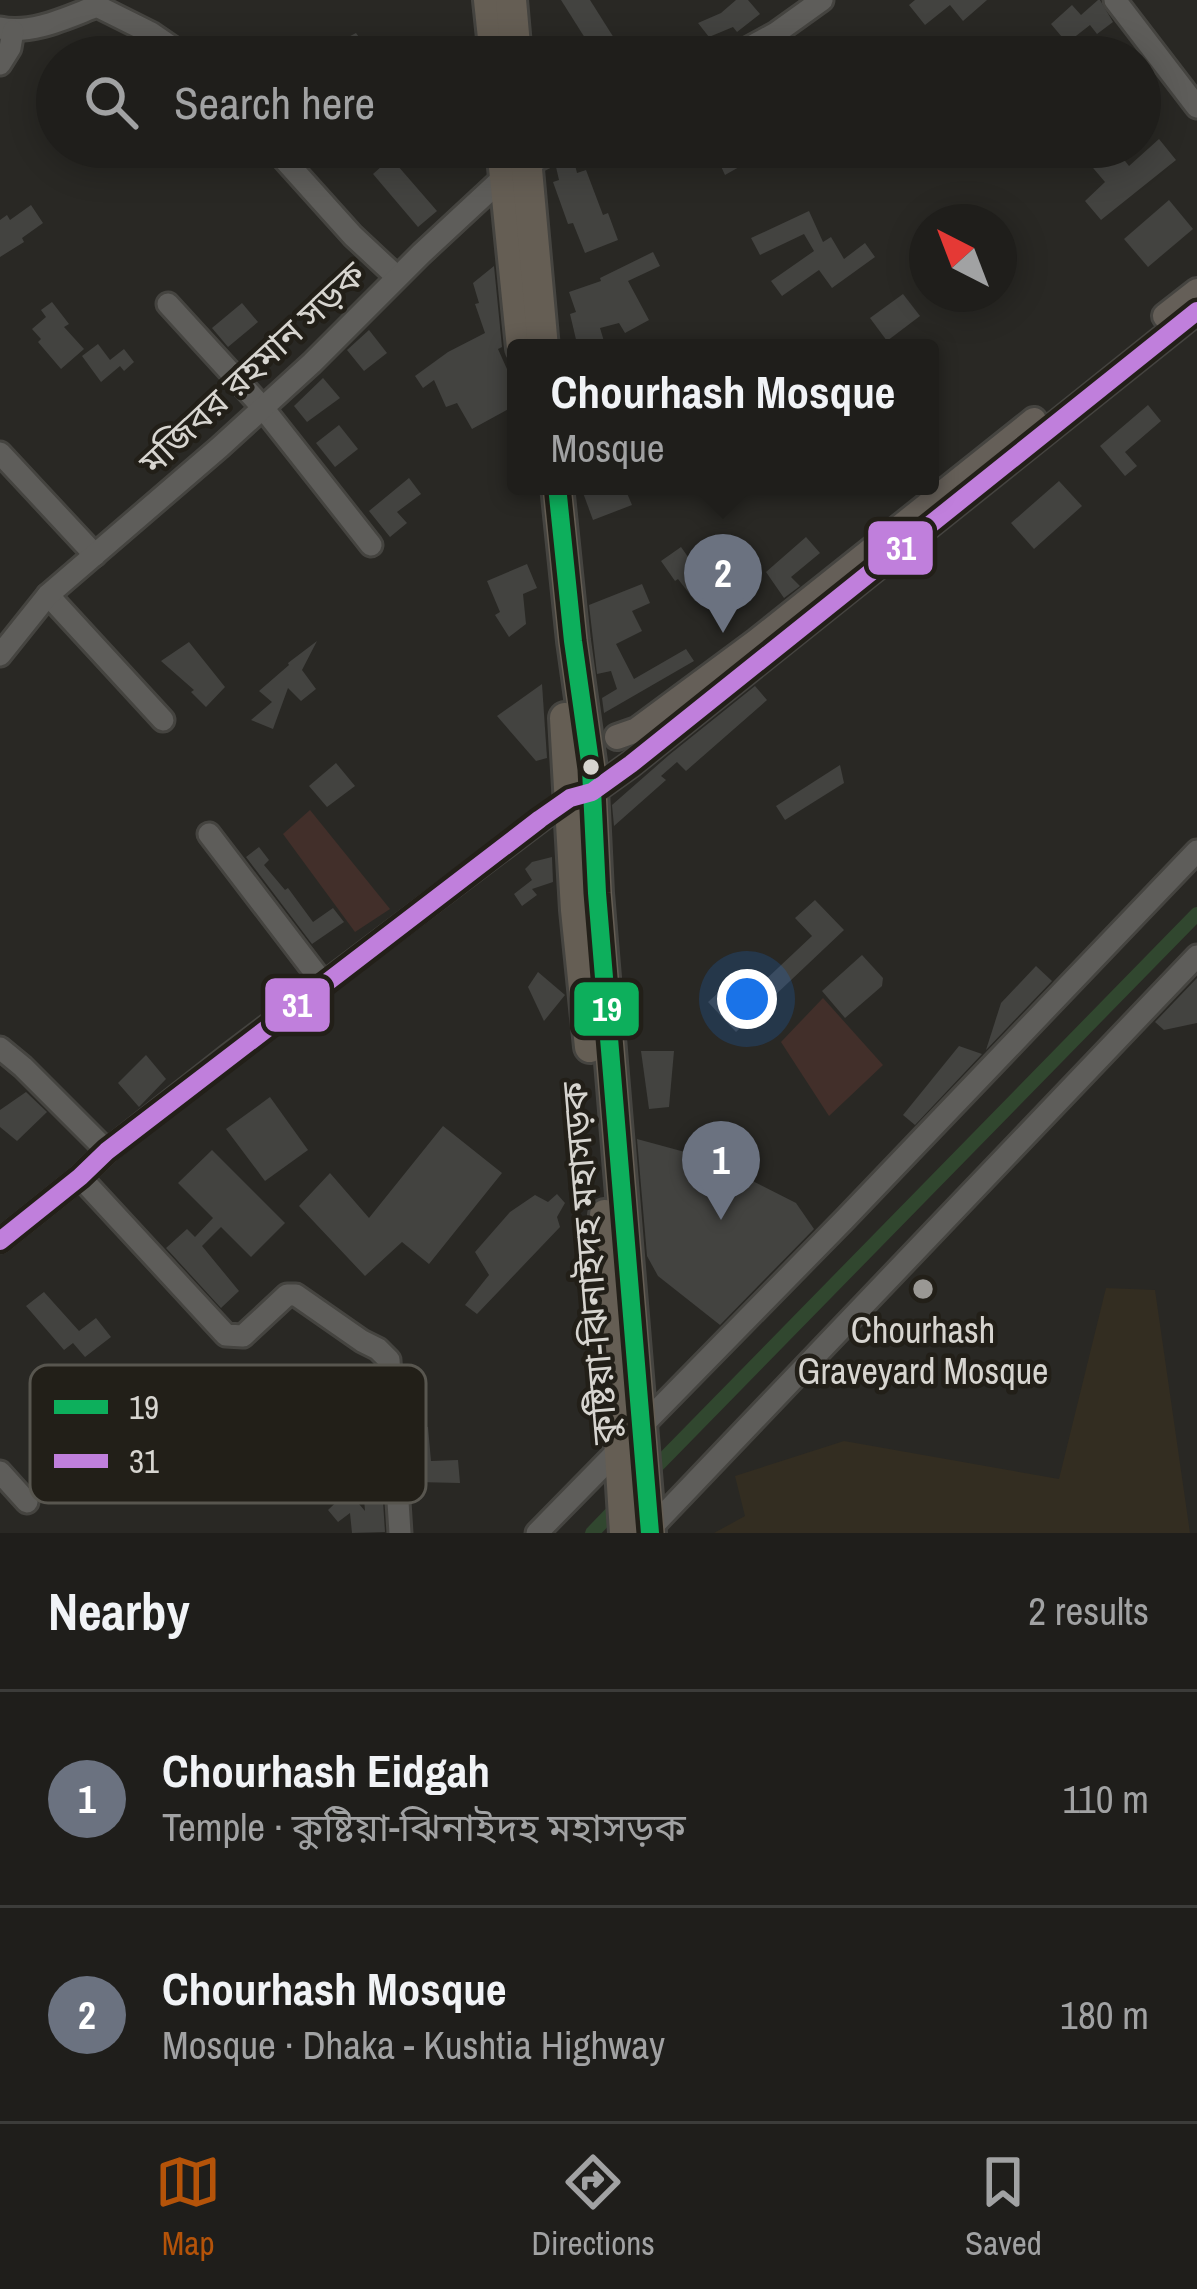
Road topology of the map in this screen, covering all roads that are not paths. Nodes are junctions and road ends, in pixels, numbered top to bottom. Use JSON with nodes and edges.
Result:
{"nodes":[{"id":1,"x":490,"y":0,"type":"edge"},
{"id":2,"x":511,"y":0,"type":"edge"},
{"id":3,"x":822,"y":0,"type":"edge"},
{"id":4,"x":1115,"y":0,"type":"edge"},
{"id":5,"x":96,"y":3,"type":"edge"},
{"id":6,"x":7,"y":29,"type":"edge"},
{"id":7,"x":155,"y":36,"type":"edge"},
{"id":8,"x":493,"y":36,"type":"edge"},
{"id":9,"x":514,"y":36,"type":"edge"},
{"id":10,"x":771,"y":36,"type":"edge"},
{"id":11,"x":1143,"y":36,"type":"edge"},
{"id":12,"x":1161,"y":60,"type":"edge"},
{"id":13,"x":0,"y":64,"type":"edge"},
{"id":14,"x":1197,"y":107,"type":"edge"},
{"id":15,"x":291,"y":168,"type":"edge"},
{"id":16,"x":506,"y":168,"type":"edge"},
{"id":17,"x":515,"y":168,"type":"edge"},
{"id":18,"x":516,"y":168,"type":"edge"},
{"id":19,"x":397,"y":278,"type":"junction"},
{"id":20,"x":1197,"y":291,"type":"edge"},
{"id":21,"x":168,"y":304,"type":"dead end"},
{"id":22,"x":1197,"y":311,"type":"edge"},
{"id":23,"x":522,"y":339,"type":"edge"},
{"id":24,"x":542,"y":339,"type":"edge"},
{"id":25,"x":1126,"y":357,"type":"junction"},
{"id":26,"x":263,"y":408,"type":"junction"},
{"id":27,"x":0,"y":453,"type":"edge"},
{"id":28,"x":974,"y":479,"type":"junction"},
{"id":29,"x":538,"y":495,"type":"edge"},
{"id":30,"x":558,"y":495,"type":"edge"},
{"id":31,"x":371,"y":545,"type":"dead end"},
{"id":32,"x":94,"y":555,"type":"junction"},
{"id":33,"x":48,"y":595,"type":"junction"},
{"id":34,"x":0,"y":655,"type":"edge"},
{"id":35,"x":163,"y":720,"type":"dead end"},
{"id":36,"x":576,"y":727,"type":"junction"},
{"id":37,"x":617,"y":737,"type":"junction"},
{"id":38,"x":631,"y":764,"type":"junction"},
{"id":39,"x":581,"y":795,"type":"junction"},
{"id":40,"x":209,"y":834,"type":"dead end"},
{"id":41,"x":1197,"y":850,"type":"edge"},
{"id":42,"x":1197,"y":956,"type":"edge"},
{"id":43,"x":323,"y":983,"type":"junction"},
{"id":44,"x":0,"y":1048,"type":"edge"},
{"id":45,"x":107,"y":1151,"type":"junction"},
{"id":46,"x":80,"y":1177,"type":"junction"},
{"id":47,"x":0,"y":1241,"type":"edge"},
{"id":48,"x":390,"y":1365,"type":"edge"},
{"id":49,"x":635,"y":1438,"type":"junction"},
{"id":50,"x":0,"y":1472,"type":"edge"},
{"id":51,"x":27,"y":1502,"type":"dead end"},
{"id":52,"x":399,"y":1503,"type":"edge"},
{"id":53,"x":644,"y":1530,"type":"edge"},
{"id":54,"x":400,"y":1533,"type":"edge"},
{"id":55,"x":537,"y":1533,"type":"edge"}],
"edges":[{"from":1,"to":8,"type":"highway"},
{"from":2,"to":9,"type":"highway"},
{"from":3,"to":10,"type":"street"},
{"from":4,"to":11,"type":"street"},
{"from":5,"to":6,"type":"street"},
{"from":5,"to":7,"type":"street"},
{"from":6,"to":13,"type":"street"},
{"from":12,"to":14,"type":"street"},
{"from":15,"to":19,"type":"street"},
{"from":16,"to":19,"type":"street","name":"মজিবর রহমান সড়ক"},
{"from":17,"to":23,"type":"highway"},
{"from":18,"to":24,"type":"highway"},
{"from":19,"to":26,"type":"street","name":"মজিবর রহমান সড়ক"},
{"from":20,"to":25,"type":"main road"},
{"from":21,"to":26,"type":"street"},
{"from":22,"to":25,"type":"main road"},
{"from":25,"to":28,"type":"main road"},
{"from":26,"to":31,"type":"street"},
{"from":26,"to":32,"type":"street","name":"মজিবর রহমান সড়ক"},
{"from":27,"to":32,"type":"street"},
{"from":28,"to":37,"type":"main road"},
{"from":28,"to":38,"type":"main road"},
{"from":29,"to":36,"type":"highway","name":"কুষ্টিয়া-ঝিনাইদহ মহাসড়ক"},
{"from":30,"to":36,"type":"highway","name":"কুষ্টিয়া-ঝিনাইদহ মহাসড়ক"},
{"from":32,"to":33,"type":"street","name":"মজিবর রহমান সড়ক"},
{"from":33,"to":34,"type":"street","name":"মজিবর রহমান সড়ক"},
{"from":33,"to":35,"type":"street"},
{"from":36,"to":37,"type":"main road"},
{"from":36,"to":39,"type":"highway","name":"কুষ্টিয়া-ঝিনাইদহ মহাসড়ক"},
{"from":37,"to":38,"type":"main road"},
{"from":38,"to":39,"type":"main road"},
{"from":39,"to":43,"type":"street"},
{"from":39,"to":49,"type":"highway","name":"কুষ্টিয়া-ঝিনাইদহ মহাসড়ক"},
{"from":40,"to":43,"type":"street"},
{"from":41,"to":49,"type":"street"},
{"from":42,"to":53,"type":"street"},
{"from":43,"to":45,"type":"street"},
{"from":44,"to":45,"type":"street"},
{"from":45,"to":46,"type":"street"},
{"from":46,"to":47,"type":"street"},
{"from":46,"to":48,"type":"street"},
{"from":49,"to":53,"type":"highway","name":"কুষ্টিয়া-ঝিনাইদহ মহাসড়ক"},
{"from":49,"to":55,"type":"street"},
{"from":50,"to":51,"type":"street"},
{"from":52,"to":54,"type":"street"}]}
